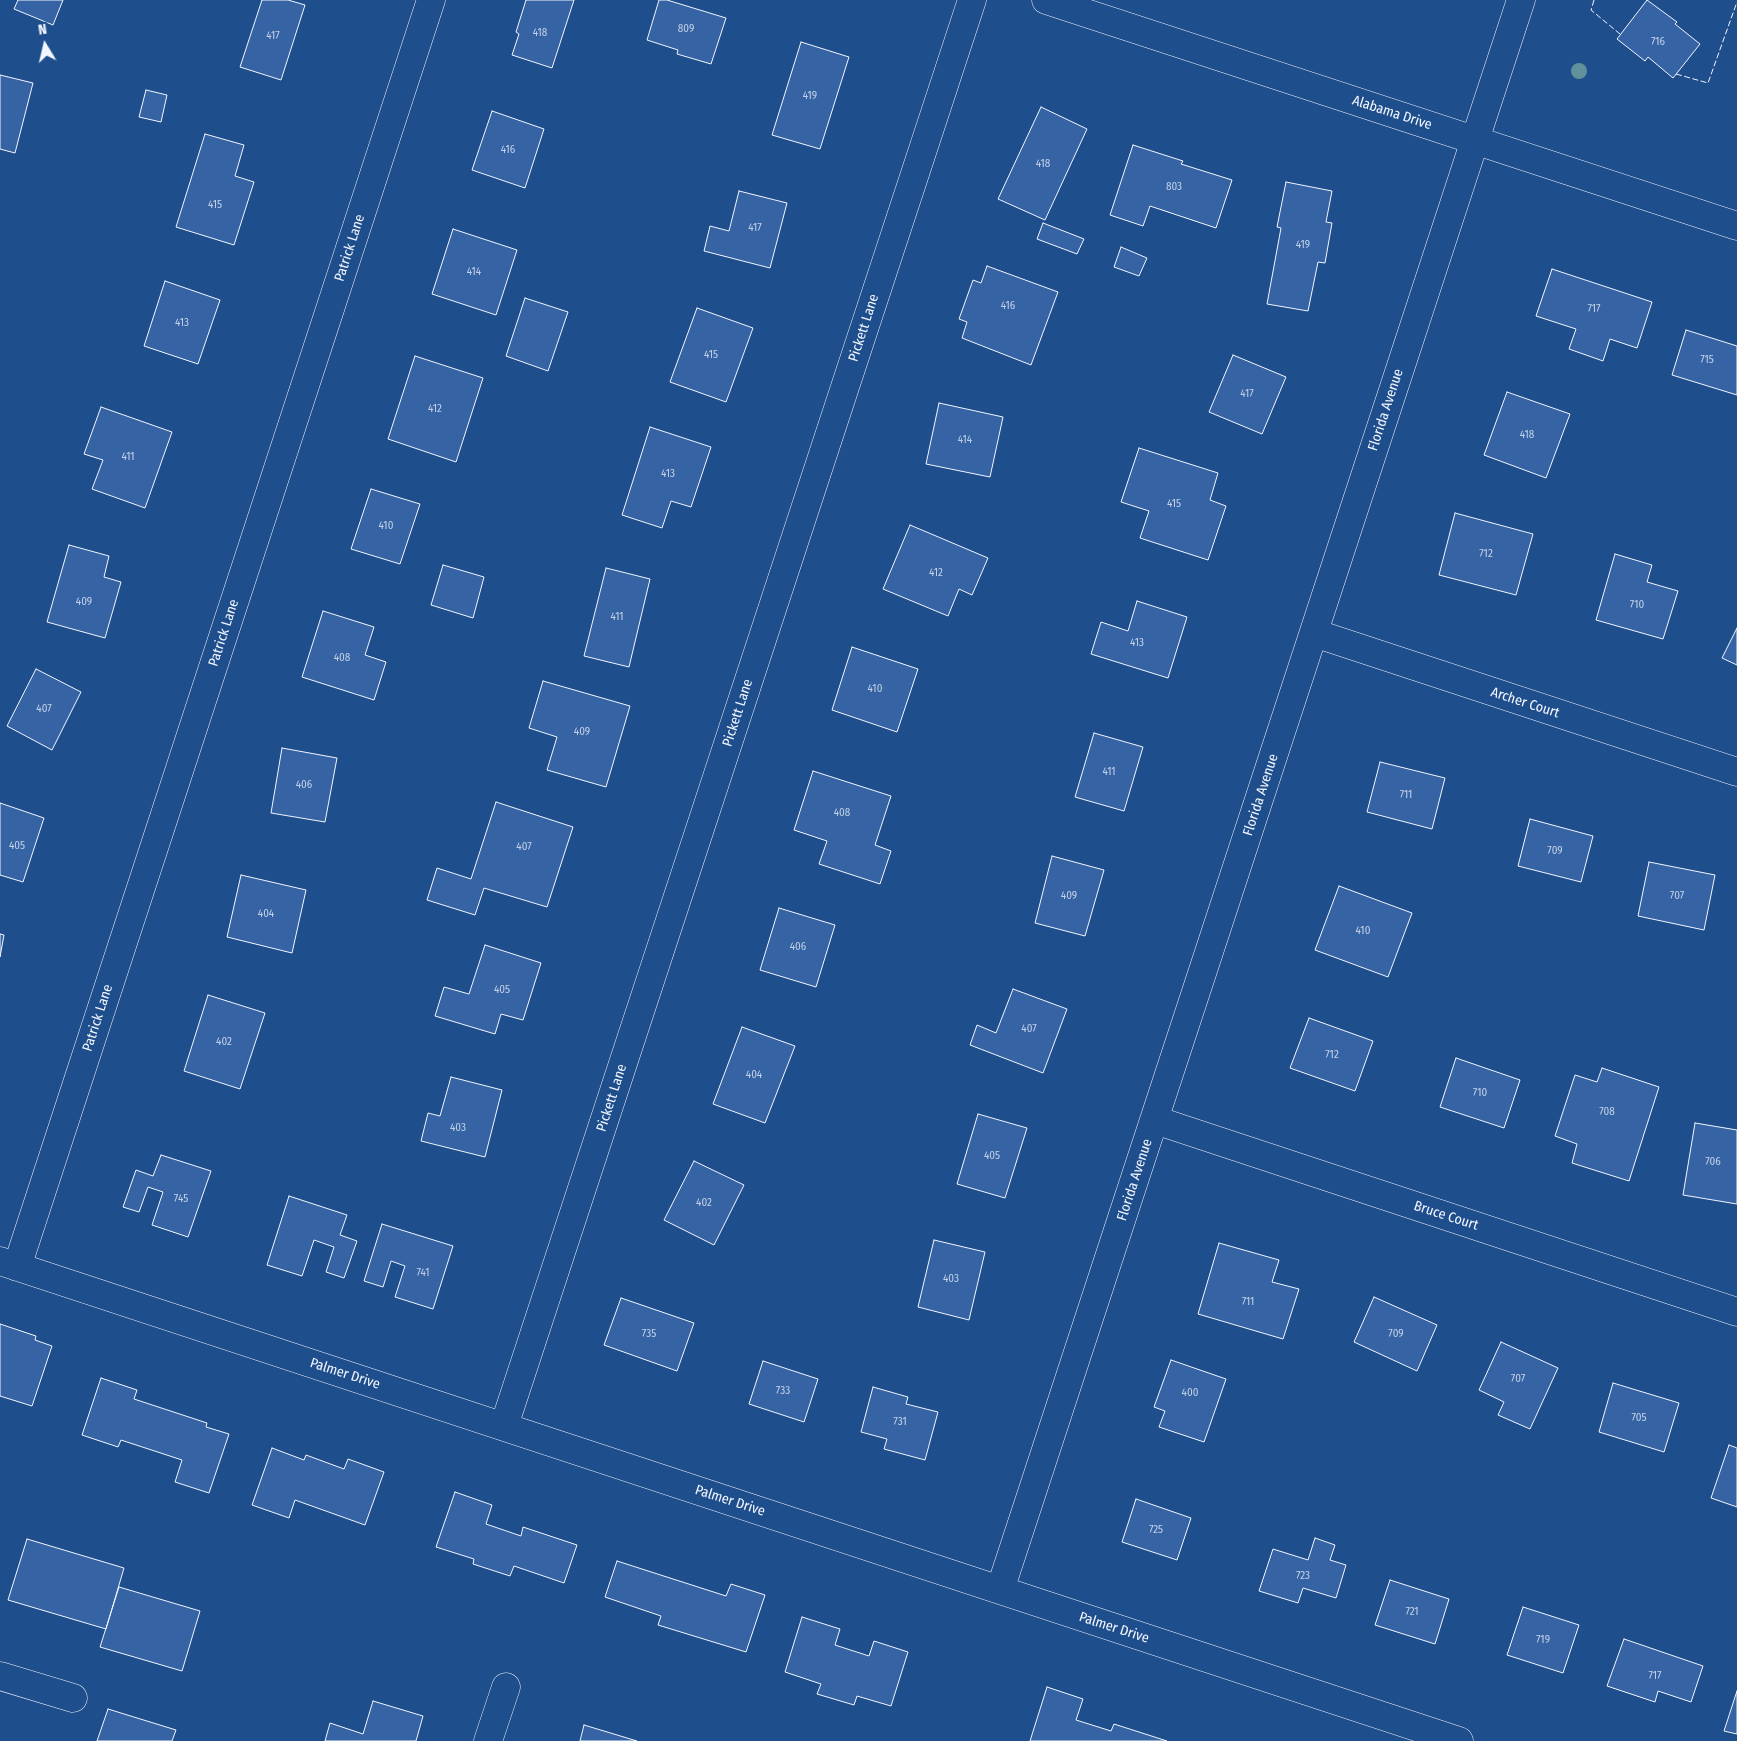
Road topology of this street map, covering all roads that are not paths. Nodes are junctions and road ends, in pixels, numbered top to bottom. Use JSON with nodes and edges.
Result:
{"nodes":[{"id":1,"x":432,"y":0,"type":"edge"},
{"id":2,"x":972,"y":0,"type":"edge"},
{"id":3,"x":1046,"y":0,"type":"edge"},
{"id":4,"x":1521,"y":0,"type":"edge"},
{"id":5,"x":1475,"y":140,"type":"junction"},
{"id":6,"x":1737,"y":226,"type":"edge"},
{"id":7,"x":1314,"y":633,"type":"junction"},
{"id":8,"x":1737,"y":772,"type":"edge"},
{"id":9,"x":1155,"y":1120,"type":"junction"},
{"id":10,"x":8,"y":1264,"type":"edge"},
{"id":11,"x":1737,"y":1312,"type":"edge"},
{"id":12,"x":504,"y":1426,"type":"junction"},
{"id":13,"x":1000,"y":1590,"type":"junction"},
{"id":14,"x":0,"y":1676,"type":"edge"},
{"id":15,"x":506,"y":1687,"type":"dead end"},
{"id":16,"x":73,"y":1698,"type":"dead end"},
{"id":17,"x":488,"y":1741,"type":"edge"},
{"id":18,"x":1459,"y":1741,"type":"edge"}],
"edges":[{"from":1,"to":10,"type":"street","name":"Patrick Lane"},
{"from":2,"to":12,"type":"street","name":"Pickett Lane"},
{"from":3,"to":5,"type":"street","name":"Alabama Drive"},
{"from":4,"to":5,"type":"street","name":"Florida Avenue"},
{"from":5,"to":6,"type":"street","name":"Alabama Drive"},
{"from":5,"to":7,"type":"street","name":"Florida Avenue"},
{"from":7,"to":8,"type":"street","name":"Archer Court"},
{"from":7,"to":9,"type":"street","name":"Florida Avenue"},
{"from":9,"to":11,"type":"street","name":"Bruce Court"},
{"from":9,"to":13,"type":"street","name":"Florida Avenue"},
{"from":10,"to":12,"type":"street","name":"Palmer Drive"},
{"from":12,"to":13,"type":"street","name":"Palmer Drive"},
{"from":13,"to":18,"type":"street","name":"Palmer Drive"},
{"from":14,"to":16,"type":"street"},
{"from":15,"to":17,"type":"street"}]}
